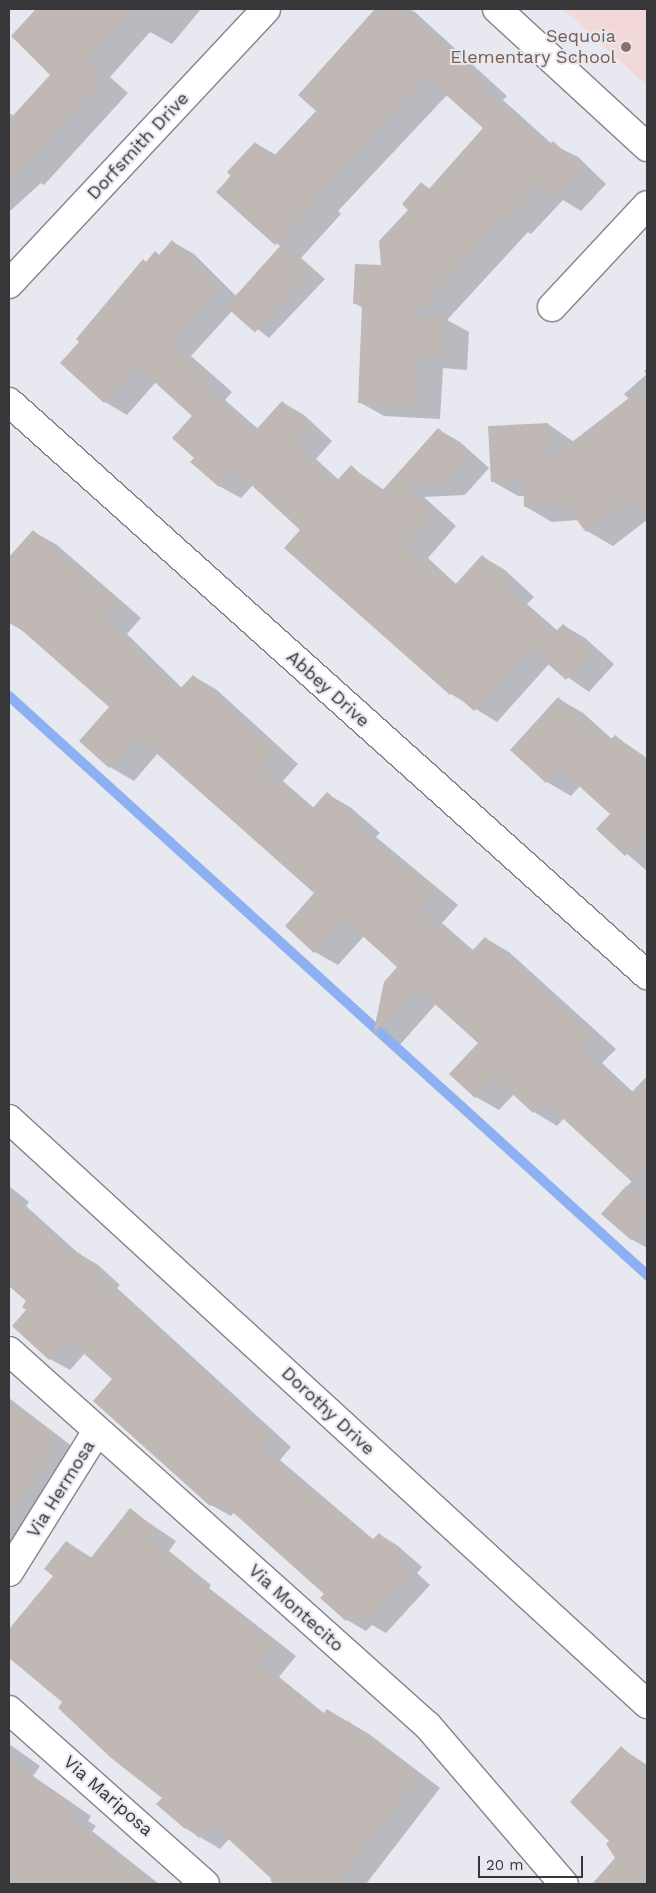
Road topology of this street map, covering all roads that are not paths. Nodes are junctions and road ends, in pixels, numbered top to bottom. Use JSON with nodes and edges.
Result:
{"nodes":[{"id":1,"x":266,"y":9,"type":"edge"},
{"id":2,"x":497,"y":9,"type":"edge"},
{"id":3,"x":647,"y":147,"type":"edge"},
{"id":4,"x":647,"y":205,"type":"edge"},
{"id":5,"x":9,"y":284,"type":"edge"},
{"id":6,"x":552,"y":307,"type":"dead end"},
{"id":7,"x":9,"y":402,"type":"edge"},
{"id":8,"x":647,"y":975,"type":"edge"},
{"id":9,"x":9,"y":1119,"type":"edge"},
{"id":10,"x":9,"y":1351,"type":"edge"},
{"id":11,"x":97,"y":1431,"type":"junction"},
{"id":12,"x":9,"y":1572,"type":"edge"},
{"id":13,"x":647,"y":1704,"type":"edge"},
{"id":14,"x":9,"y":1710,"type":"edge"},
{"id":15,"x":205,"y":1884,"type":"edge"},
{"id":16,"x":564,"y":1884,"type":"edge"}],
"edges":[{"from":1,"to":5,"type":"street","name":"Dorfsmith Drive"},
{"from":2,"to":3,"type":"street"},
{"from":4,"to":6,"type":"street"},
{"from":7,"to":8,"type":"street","name":"Abbey Drive"},
{"from":9,"to":13,"type":"street","name":"Dorothy Drive"},
{"from":10,"to":11,"type":"street","name":"Via Montecito"},
{"from":11,"to":12,"type":"street","name":"Via Hermosa"},
{"from":11,"to":16,"type":"street","name":"Via Montecito"},
{"from":14,"to":15,"type":"street","name":"Via Mariposa"}]}
